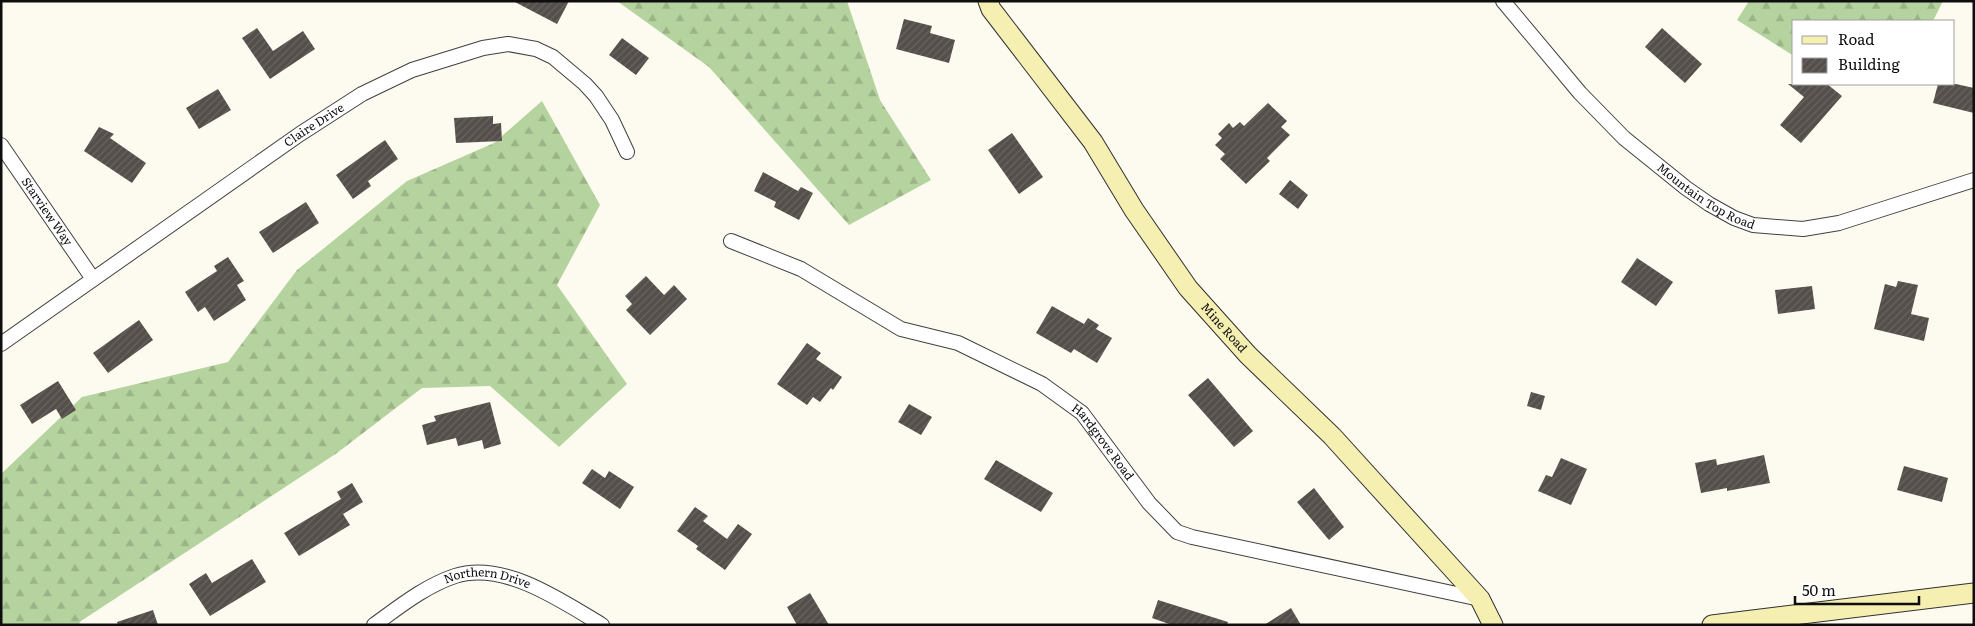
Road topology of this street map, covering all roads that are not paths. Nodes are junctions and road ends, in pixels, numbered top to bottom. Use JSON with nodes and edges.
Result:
{"nodes":[{"id":1,"x":988,"y":1,"type":"edge"},
{"id":2,"x":1503,"y":1,"type":"edge"},
{"id":3,"x":1,"y":145,"type":"edge"},
{"id":4,"x":627,"y":152,"type":"dead end"},
{"id":5,"x":1974,"y":180,"type":"edge"},
{"id":6,"x":731,"y":241,"type":"dead end"},
{"id":7,"x":93,"y":279,"type":"junction"},
{"id":8,"x":1,"y":344,"type":"edge"},
{"id":9,"x":1974,"y":594,"type":"edge"},
{"id":10,"x":1480,"y":598,"type":"junction"},
{"id":11,"x":374,"y":625,"type":"edge"},
{"id":12,"x":602,"y":625,"type":"edge"},
{"id":13,"x":1493,"y":625,"type":"edge"},
{"id":14,"x":1712,"y":625,"type":"edge"}],
"edges":[{"from":1,"to":10,"type":"street","name":"Mine Road"},
{"from":2,"to":5,"type":"street","name":"Mountain Top Road"},
{"from":3,"to":7,"type":"street","name":"Starview Way"},
{"from":4,"to":7,"type":"street","name":"Claire Drive"},
{"from":6,"to":10,"type":"street","name":"Hardgrove Road"},
{"from":7,"to":8,"type":"street","name":"Claire Drive"},
{"from":9,"to":14,"type":"street"},
{"from":10,"to":13,"type":"street","name":"Mine Road"},
{"from":11,"to":12,"type":"street","name":"Northern Drive"}]}
